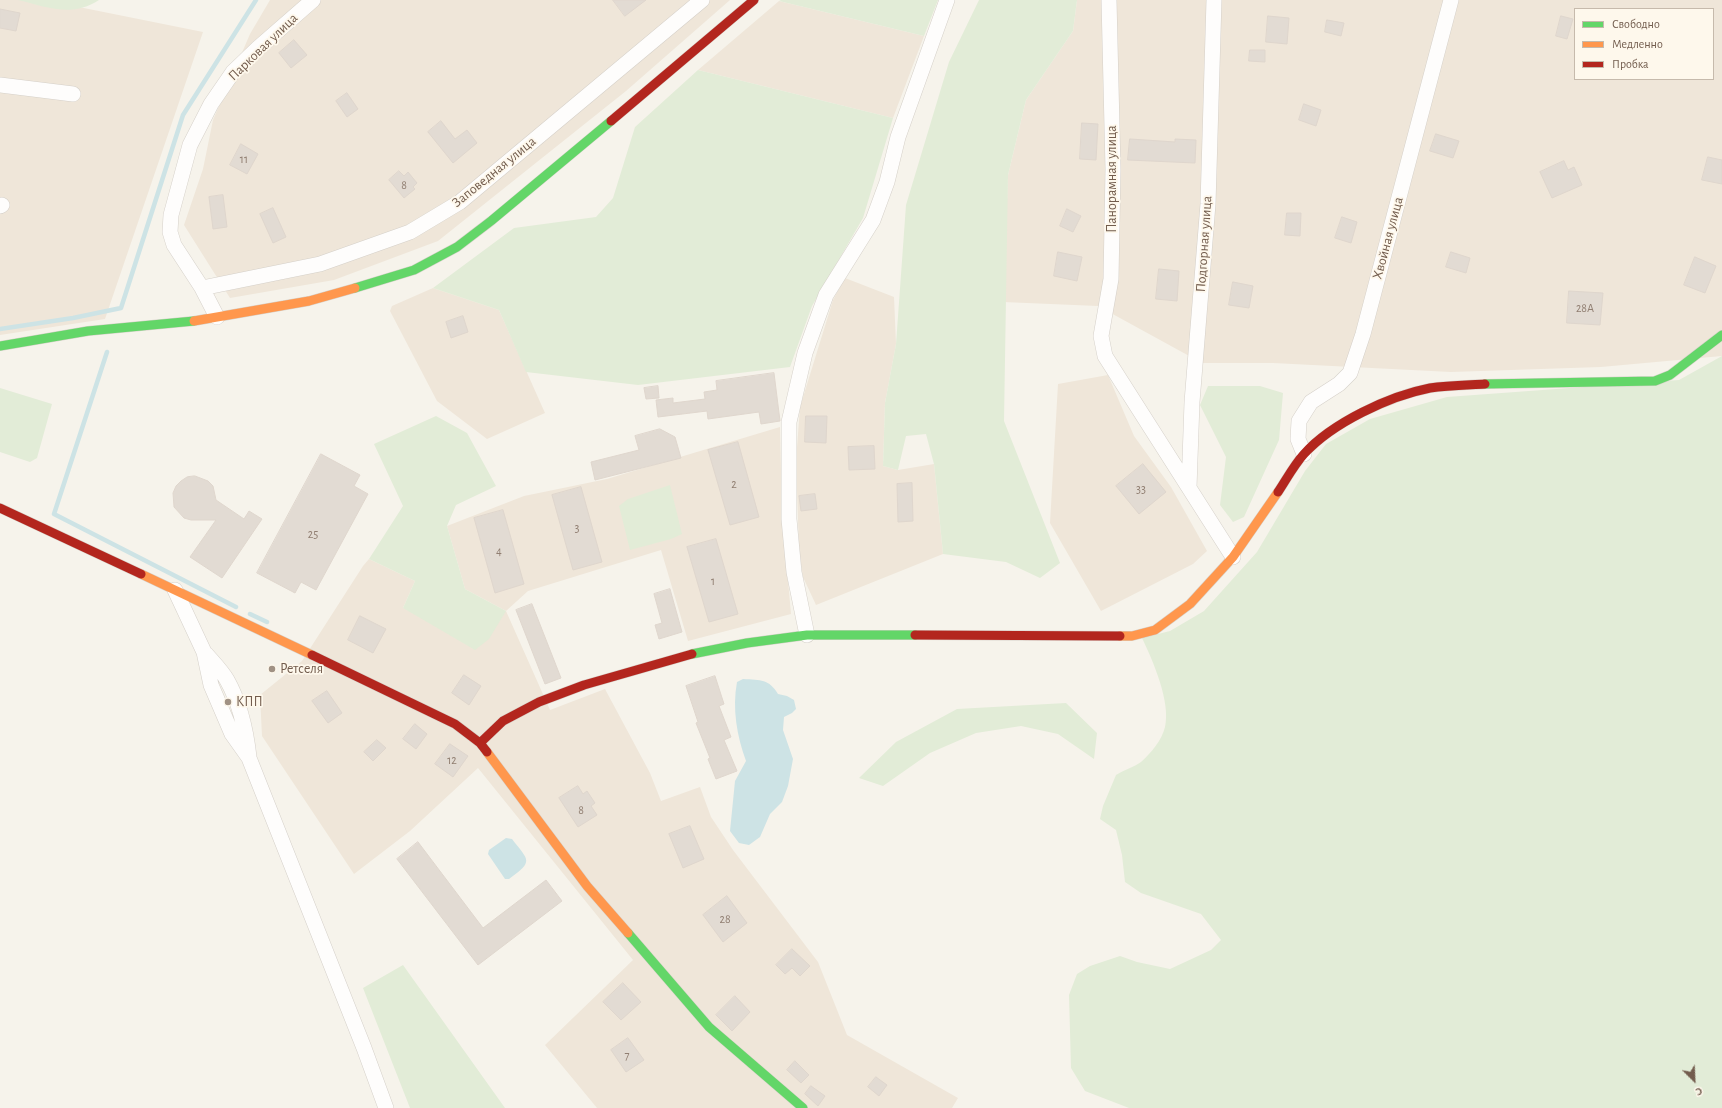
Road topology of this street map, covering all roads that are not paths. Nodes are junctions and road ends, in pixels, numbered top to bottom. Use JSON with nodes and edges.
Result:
{"nodes":[{"id":1,"x":313,"y":0,"type":"edge"},
{"id":2,"x":702,"y":0,"type":"edge"},
{"id":3,"x":754,"y":0,"type":"edge"},
{"id":4,"x":947,"y":0,"type":"edge"},
{"id":5,"x":1109,"y":0,"type":"edge"},
{"id":6,"x":1214,"y":0,"type":"edge"},
{"id":7,"x":1451,"y":0,"type":"edge"},
{"id":8,"x":0,"y":85,"type":"edge"},
{"id":9,"x":73,"y":94,"type":"dead end"},
{"id":10,"x":202,"y":288,"type":"junction"},
{"id":11,"x":217,"y":316,"type":"junction"},
{"id":12,"x":1722,"y":335,"type":"edge"},
{"id":13,"x":0,"y":346,"type":"edge"},
{"id":14,"x":1304,"y":454,"type":"junction"},
{"id":15,"x":1189,"y":488,"type":"junction"},
{"id":16,"x":0,"y":508,"type":"edge"},
{"id":17,"x":1233,"y":557,"type":"junction"},
{"id":18,"x":175,"y":590,"type":"junction"},
{"id":19,"x":807,"y":635,"type":"junction"},
{"id":20,"x":480,"y":744,"type":"junction"},
{"id":21,"x":386,"y":1108,"type":"edge"},
{"id":22,"x":803,"y":1108,"type":"edge"}],
"edges":[{"from":1,"to":10,"type":"street","name":"Парковая улица"},
{"from":2,"to":10,"type":"street","name":"Заповедная улица"},
{"from":3,"to":11,"type":"street"},
{"from":4,"to":19,"type":"street"},
{"from":5,"to":15,"type":"street","name":"Панорамная улица"},
{"from":6,"to":15,"type":"street","name":"Подгорная улица"},
{"from":7,"to":14,"type":"street","name":"Хвойная улица"},
{"from":8,"to":9,"type":"street"},
{"from":10,"to":11,"type":"street","name":"Парковая улица"},
{"from":11,"to":13,"type":"street"},
{"from":12,"to":14,"type":"street"},
{"from":14,"to":17,"type":"street"},
{"from":15,"to":17,"type":"street"},
{"from":16,"to":18,"type":"street"},
{"from":17,"to":19,"type":"street"},
{"from":18,"to":20,"type":"street"},
{"from":18,"to":21,"type":"street"},
{"from":19,"to":20,"type":"street"},
{"from":20,"to":22,"type":"street"}]}
